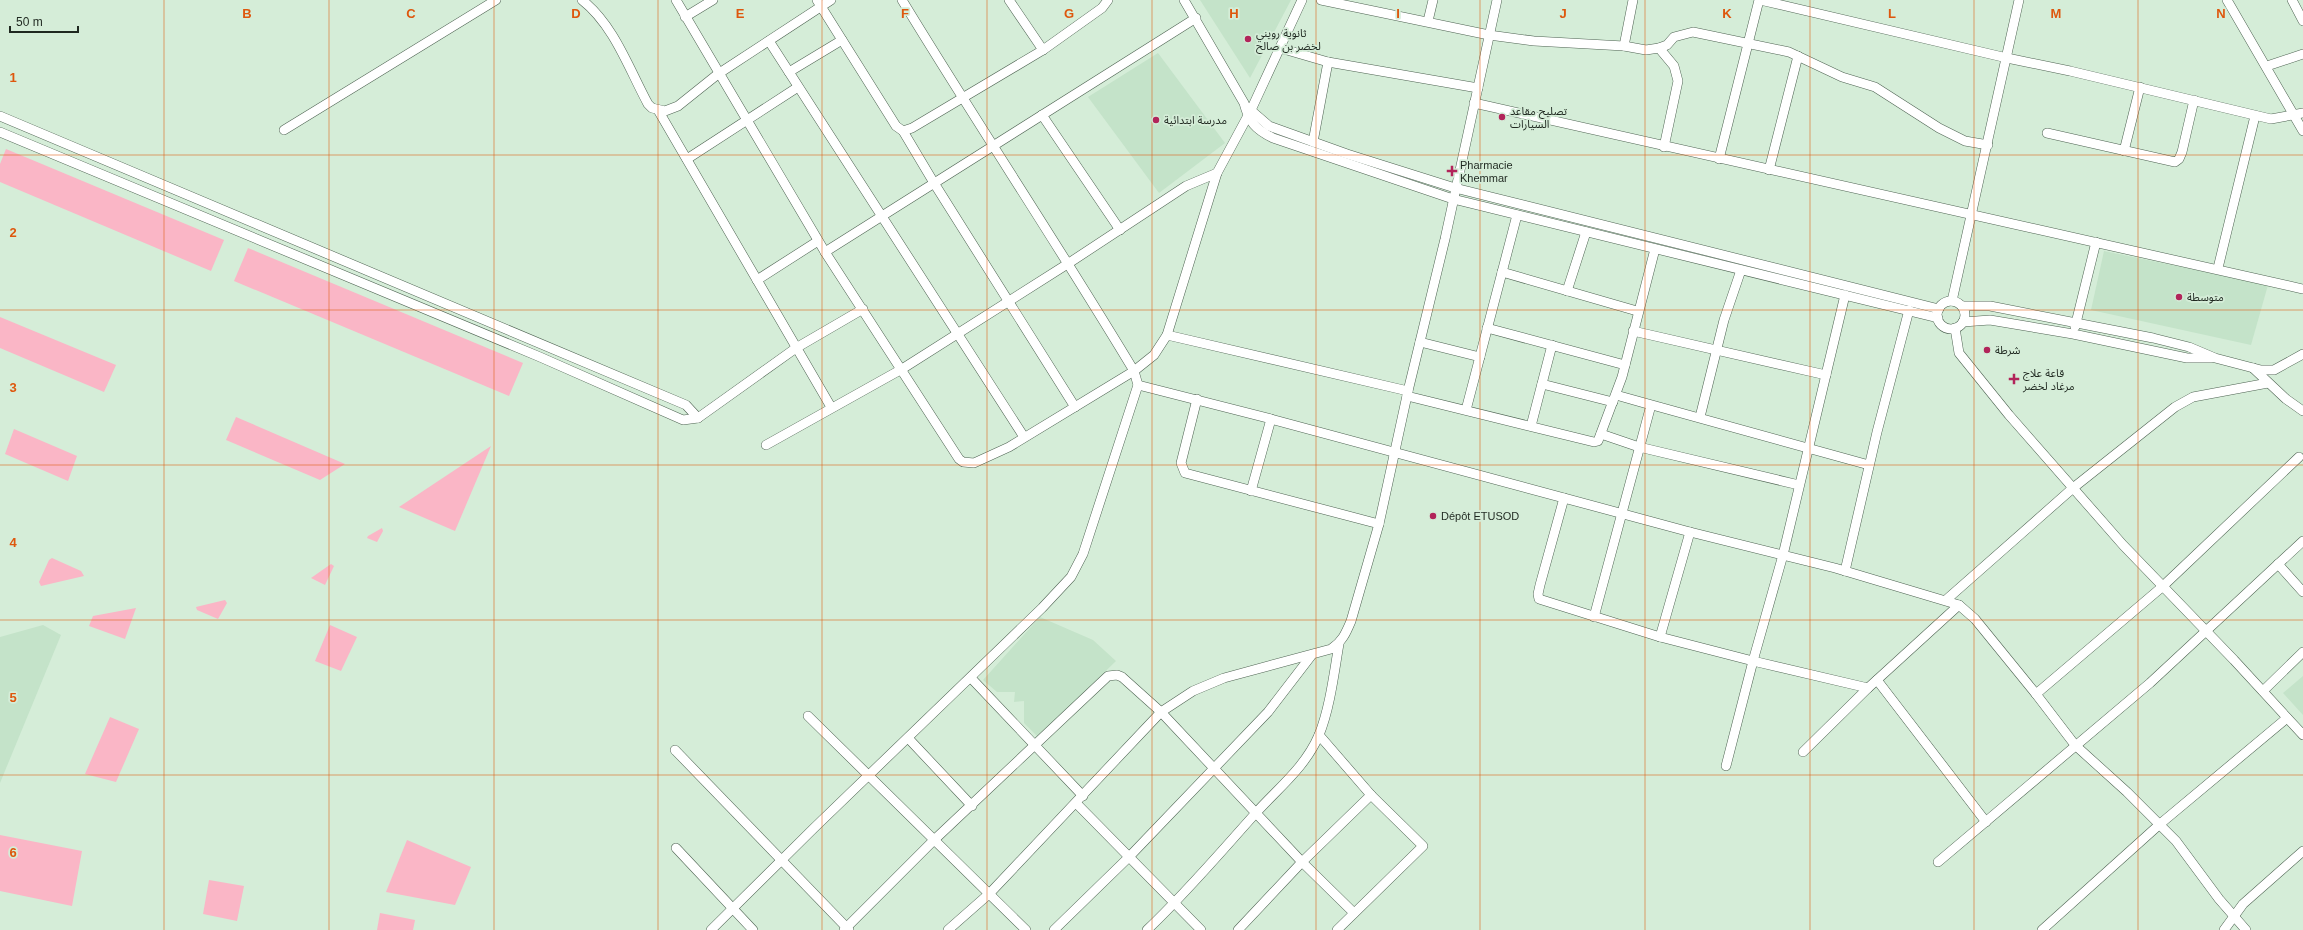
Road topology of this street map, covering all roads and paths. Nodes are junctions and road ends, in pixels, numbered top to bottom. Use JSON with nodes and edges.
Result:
{"nodes":[{"id":1,"x":496,"y":0,"type":"edge"},
{"id":2,"x":582,"y":0,"type":"edge"},
{"id":3,"x":676,"y":0,"type":"edge"},
{"id":4,"x":713,"y":0,"type":"edge"},
{"id":5,"x":831,"y":0,"type":"edge"},
{"id":6,"x":902,"y":0,"type":"edge"},
{"id":7,"x":1009,"y":0,"type":"edge"},
{"id":8,"x":1108,"y":0,"type":"edge"},
{"id":9,"x":1184,"y":0,"type":"edge"},
{"id":10,"x":1302,"y":0,"type":"edge"},
{"id":11,"x":1321,"y":0,"type":"edge"},
{"id":12,"x":1433,"y":0,"type":"edge"},
{"id":13,"x":1497,"y":0,"type":"edge"},
{"id":14,"x":1633,"y":0,"type":"edge"},
{"id":15,"x":1759,"y":0,"type":"edge"},
{"id":16,"x":2019,"y":0,"type":"edge"},
{"id":17,"x":2227,"y":0,"type":"edge"},
{"id":18,"x":2292,"y":0,"type":"edge"},
{"id":19,"x":819,"y":3,"type":"edge"},
{"id":20,"x":1099,"y":4,"type":"edge"},
{"id":21,"x":685,"y":17,"type":"junction"},
{"id":22,"x":1196,"y":18,"type":"junction"},
{"id":23,"x":1428,"y":21,"type":"junction"},
{"id":24,"x":2303,"y":21,"type":"edge"},
{"id":25,"x":1489,"y":35,"type":"junction"},
{"id":26,"x":842,"y":40,"type":"junction"},
{"id":27,"x":769,"y":41,"type":"junction"},
{"id":28,"x":1748,"y":43,"type":"junction"},
{"id":29,"x":1624,"y":46,"type":"junction"},
{"id":30,"x":1280,"y":48,"type":"junction"},
{"id":31,"x":1659,"y":48,"type":"junction"},
{"id":32,"x":1043,"y":50,"type":"junction"},
{"id":33,"x":2303,"y":54,"type":"edge"},
{"id":34,"x":1798,"y":56,"type":"junction"},
{"id":35,"x":2007,"y":58,"type":"junction"},
{"id":36,"x":1328,"y":62,"type":"junction"},
{"id":37,"x":2267,"y":66,"type":"junction"},
{"id":38,"x":789,"y":72,"type":"junction"},
{"id":39,"x":718,"y":74,"type":"junction"},
{"id":40,"x":798,"y":86,"type":"junction"},
{"id":41,"x":2140,"y":87,"type":"junction"},
{"id":42,"x":1478,"y":88,"type":"junction"},
{"id":43,"x":962,"y":97,"type":"junction"},
{"id":44,"x":2194,"y":100,"type":"junction"},
{"id":45,"x":1474,"y":103,"type":"junction"},
{"id":46,"x":658,"y":110,"type":"junction"},
{"id":47,"x":2303,"y":113,"type":"edge"},
{"id":48,"x":1249,"y":114,"type":"junction"},
{"id":49,"x":1042,"y":115,"type":"junction"},
{"id":50,"x":0,"y":116,"type":"edge"},
{"id":51,"x":2255,"y":116,"type":"junction"},
{"id":52,"x":2294,"y":116,"type":"junction"},
{"id":53,"x":745,"y":119,"type":"junction"},
{"id":54,"x":284,"y":130,"type":"dead end"},
{"id":55,"x":903,"y":131,"type":"junction"},
{"id":56,"x":2303,"y":131,"type":"edge"},
{"id":57,"x":0,"y":132,"type":"edge"},
{"id":58,"x":2047,"y":133,"type":"dead end"},
{"id":59,"x":1313,"y":142,"type":"junction"},
{"id":60,"x":1988,"y":145,"type":"junction"},
{"id":61,"x":993,"y":146,"type":"junction"},
{"id":62,"x":1664,"y":147,"type":"junction"},
{"id":63,"x":2124,"y":151,"type":"junction"},
{"id":64,"x":687,"y":159,"type":"junction"},
{"id":65,"x":1719,"y":159,"type":"junction"},
{"id":66,"x":1770,"y":170,"type":"junction"},
{"id":67,"x":1217,"y":173,"type":"junction"},
{"id":68,"x":934,"y":184,"type":"junction"},
{"id":69,"x":1455,"y":188,"type":"junction"},
{"id":70,"x":1453,"y":200,"type":"junction"},
{"id":71,"x":1517,"y":215,"type":"junction"},
{"id":72,"x":1972,"y":215,"type":"junction"},
{"id":73,"x":881,"y":217,"type":"junction"},
{"id":74,"x":1120,"y":230,"type":"junction"},
{"id":75,"x":1586,"y":232,"type":"junction"},
{"id":76,"x":818,"y":240,"type":"junction"},
{"id":77,"x":2096,"y":242,"type":"junction"},
{"id":78,"x":1655,"y":249,"type":"junction"},
{"id":79,"x":825,"y":252,"type":"junction"},
{"id":80,"x":1069,"y":263,"type":"junction"},
{"id":81,"x":2218,"y":268,"type":"junction"},
{"id":82,"x":1741,"y":270,"type":"junction"},
{"id":83,"x":1502,"y":272,"type":"junction"},
{"id":84,"x":757,"y":280,"type":"junction"},
{"id":85,"x":2303,"y":289,"type":"edge"},
{"id":86,"x":1567,"y":291,"type":"junction"},
{"id":87,"x":1845,"y":295,"type":"junction"},
{"id":88,"x":1009,"y":301,"type":"junction"},
{"id":89,"x":1952,"y":301,"type":"junction"},
{"id":90,"x":1962,"y":306,"type":"junction"},
{"id":91,"x":863,"y":309,"type":"junction"},
{"id":92,"x":1909,"y":310,"type":"junction"},
{"id":93,"x":1638,"y":311,"type":"junction"},
{"id":94,"x":1938,"y":313,"type":"junction"},
{"id":95,"x":1963,"y":322,"type":"junction"},
{"id":96,"x":2076,"y":322,"type":"junction"},
{"id":97,"x":1487,"y":328,"type":"junction"},
{"id":98,"x":1955,"y":328,"type":"junction"},
{"id":99,"x":1633,"y":331,"type":"junction"},
{"id":100,"x":957,"y":334,"type":"junction"},
{"id":101,"x":2073,"y":334,"type":"junction"},
{"id":102,"x":1167,"y":335,"type":"junction"},
{"id":103,"x":1420,"y":342,"type":"junction"},
{"id":104,"x":1552,"y":345,"type":"junction"},
{"id":105,"x":796,"y":348,"type":"junction"},
{"id":106,"x":1716,"y":350,"type":"junction"},
{"id":107,"x":2303,"y":354,"type":"edge"},
{"id":108,"x":1480,"y":357,"type":"junction"},
{"id":109,"x":2215,"y":358,"type":"junction"},
{"id":110,"x":1625,"y":365,"type":"junction"},
{"id":111,"x":902,"y":368,"type":"junction"},
{"id":112,"x":2253,"y":368,"type":"junction"},
{"id":113,"x":1134,"y":371,"type":"junction"},
{"id":114,"x":1826,"y":374,"type":"junction"},
{"id":115,"x":2268,"y":383,"type":"junction"},
{"id":116,"x":1542,"y":384,"type":"junction"},
{"id":117,"x":1138,"y":385,"type":"junction"},
{"id":118,"x":1407,"y":394,"type":"junction"},
{"id":119,"x":1614,"y":398,"type":"junction"},
{"id":120,"x":1197,"y":399,"type":"junction"},
{"id":121,"x":831,"y":407,"type":"junction"},
{"id":122,"x":1075,"y":407,"type":"junction"},
{"id":123,"x":1466,"y":410,"type":"junction"},
{"id":124,"x":2303,"y":411,"type":"edge"},
{"id":125,"x":1700,"y":417,"type":"junction"},
{"id":126,"x":698,"y":418,"type":"junction"},
{"id":127,"x":1271,"y":418,"type":"junction"},
{"id":128,"x":1531,"y":426,"type":"junction"},
{"id":129,"x":1602,"y":434,"type":"junction"},
{"id":130,"x":1024,"y":437,"type":"junction"},
{"id":131,"x":766,"y":446,"type":"dead end"},
{"id":132,"x":1639,"y":447,"type":"junction"},
{"id":133,"x":1808,"y":447,"type":"junction"},
{"id":134,"x":1395,"y":452,"type":"junction"},
{"id":135,"x":2299,"y":457,"type":"dead end"},
{"id":136,"x":1869,"y":465,"type":"junction"},
{"id":137,"x":1800,"y":485,"type":"junction"},
{"id":138,"x":2073,"y":488,"type":"junction"},
{"id":139,"x":1251,"y":491,"type":"junction"},
{"id":140,"x":1564,"y":498,"type":"junction"},
{"id":141,"x":1622,"y":513,"type":"junction"},
{"id":142,"x":1379,"y":524,"type":"junction"},
{"id":143,"x":1690,"y":532,"type":"junction"},
{"id":144,"x":2303,"y":541,"type":"edge"},
{"id":145,"x":1783,"y":555,"type":"junction"},
{"id":146,"x":2278,"y":564,"type":"junction"},
{"id":147,"x":1845,"y":571,"type":"junction"},
{"id":148,"x":2162,"y":587,"type":"junction"},
{"id":149,"x":2303,"y":592,"type":"edge"},
{"id":150,"x":1946,"y":600,"type":"junction"},
{"id":151,"x":1959,"y":605,"type":"junction"},
{"id":152,"x":1594,"y":617,"type":"junction"},
{"id":153,"x":2205,"y":631,"type":"junction"},
{"id":154,"x":1660,"y":636,"type":"junction"},
{"id":155,"x":1339,"y":644,"type":"junction"},
{"id":156,"x":2303,"y":652,"type":"edge"},
{"id":157,"x":1311,"y":656,"type":"junction"},
{"id":158,"x":1753,"y":661,"type":"junction"},
{"id":159,"x":971,"y":678,"type":"junction"},
{"id":160,"x":1877,"y":680,"type":"junction"},
{"id":161,"x":1868,"y":688,"type":"junction"},
{"id":162,"x":2263,"y":692,"type":"junction"},
{"id":163,"x":2036,"y":694,"type":"junction"},
{"id":164,"x":1161,"y":712,"type":"junction"},
{"id":165,"x":808,"y":716,"type":"dead end"},
{"id":166,"x":2287,"y":718,"type":"junction"},
{"id":167,"x":1319,"y":735,"type":"junction"},
{"id":168,"x":2303,"y":736,"type":"edge"},
{"id":169,"x":908,"y":738,"type":"junction"},
{"id":170,"x":2075,"y":745,"type":"junction"},
{"id":171,"x":1036,"y":746,"type":"junction"},
{"id":172,"x":675,"y":750,"type":"dead end"},
{"id":173,"x":1803,"y":752,"type":"dead end"},
{"id":174,"x":1726,"y":766,"type":"dead end"},
{"id":175,"x":1213,"y":767,"type":"junction"},
{"id":176,"x":868,"y":776,"type":"junction"},
{"id":177,"x":1371,"y":795,"type":"junction"},
{"id":178,"x":1083,"y":796,"type":"junction"},
{"id":179,"x":1076,"y":803,"type":"junction"},
{"id":180,"x":972,"y":806,"type":"junction"},
{"id":181,"x":1256,"y":813,"type":"junction"},
{"id":182,"x":1986,"y":822,"type":"junction"},
{"id":183,"x":2160,"y":824,"type":"junction"},
{"id":184,"x":933,"y":841,"type":"junction"},
{"id":185,"x":676,"y":848,"type":"dead end"},
{"id":186,"x":2303,"y":851,"type":"edge"},
{"id":187,"x":1129,"y":857,"type":"junction"},
{"id":188,"x":781,"y":860,"type":"junction"},
{"id":189,"x":1302,"y":862,"type":"junction"},
{"id":190,"x":1938,"y":862,"type":"dead end"},
{"id":191,"x":990,"y":893,"type":"junction"},
{"id":192,"x":1174,"y":904,"type":"junction"},
{"id":193,"x":732,"y":908,"type":"junction"},
{"id":194,"x":1354,"y":913,"type":"junction"},
{"id":195,"x":2233,"y":916,"type":"junction"},
{"id":196,"x":847,"y":929,"type":"edge"},
{"id":197,"x":711,"y":930,"type":"edge"},
{"id":198,"x":753,"y":930,"type":"edge"},
{"id":199,"x":948,"y":930,"type":"edge"},
{"id":200,"x":1026,"y":930,"type":"edge"},
{"id":201,"x":1054,"y":930,"type":"edge"},
{"id":202,"x":1147,"y":930,"type":"edge"},
{"id":203,"x":1201,"y":930,"type":"edge"},
{"id":204,"x":1238,"y":930,"type":"edge"},
{"id":205,"x":1337,"y":930,"type":"edge"},
{"id":206,"x":2042,"y":930,"type":"edge"},
{"id":207,"x":2224,"y":930,"type":"edge"},
{"id":208,"x":2246,"y":930,"type":"edge"}],
"edges":[{"from":1,"to":54,"type":"street"},
{"from":2,"to":46,"type":"street"},
{"from":3,"to":21,"type":"street"},
{"from":4,"to":21,"type":"street"},
{"from":5,"to":19,"type":"street"},
{"from":6,"to":43,"type":"street"},
{"from":7,"to":32,"type":"street"},
{"from":8,"to":20,"type":"street"},
{"from":9,"to":22,"type":"street"},
{"from":10,"to":30,"type":"street"},
{"from":11,"to":23,"type":"street"},
{"from":12,"to":23,"type":"street"},
{"from":13,"to":25,"type":"street"},
{"from":14,"to":29,"type":"street"},
{"from":15,"to":28,"type":"street"},
{"from":15,"to":35,"type":"street"},
{"from":16,"to":35,"type":"street"},
{"from":17,"to":37,"type":"street"},
{"from":18,"to":24,"type":"street"},
{"from":19,"to":26,"type":"street"},
{"from":19,"to":27,"type":"street"},
{"from":20,"to":32,"type":"street"},
{"from":21,"to":39,"type":"street"},
{"from":22,"to":48,"type":"street"},
{"from":22,"to":49,"type":"street"},
{"from":23,"to":25,"type":"street"},
{"from":25,"to":29,"type":"street"},
{"from":25,"to":42,"type":"street"},
{"from":26,"to":38,"type":"street"},
{"from":26,"to":55,"type":"street"},
{"from":27,"to":38,"type":"street"},
{"from":27,"to":39,"type":"street"},
{"from":28,"to":31,"type":"street"},
{"from":28,"to":34,"type":"street"},
{"from":28,"to":65,"type":"street"},
{"from":29,"to":31,"type":"street"},
{"from":30,"to":36,"type":"street"},
{"from":30,"to":48,"type":"street"},
{"from":31,"to":62,"type":"street"},
{"from":32,"to":43,"type":"street"},
{"from":33,"to":37,"type":"street"},
{"from":34,"to":60,"type":"street"},
{"from":34,"to":66,"type":"street"},
{"from":35,"to":41,"type":"street"},
{"from":35,"to":60,"type":"street"},
{"from":36,"to":42,"type":"street"},
{"from":36,"to":59,"type":"street"},
{"from":37,"to":52,"type":"street"},
{"from":38,"to":40,"type":"street"},
{"from":39,"to":46,"type":"street"},
{"from":39,"to":53,"type":"street"},
{"from":40,"to":53,"type":"street"},
{"from":40,"to":73,"type":"street"},
{"from":41,"to":44,"type":"street"},
{"from":41,"to":63,"type":"street"},
{"from":42,"to":45,"type":"street"},
{"from":43,"to":55,"type":"street"},
{"from":43,"to":61,"type":"street"},
{"from":44,"to":51,"type":"street"},
{"from":44,"to":63,"type":"street"},
{"from":45,"to":62,"type":"street"},
{"from":45,"to":69,"type":"street"},
{"from":46,"to":64,"type":"street"},
{"from":47,"to":52,"type":"street"},
{"from":48,"to":59,"type":"street"},
{"from":48,"to":67,"type":"street"},
{"from":48,"to":70,"type":"street"},
{"from":49,"to":61,"type":"street"},
{"from":49,"to":74,"type":"street"},
{"from":50,"to":126,"type":"street"},
{"from":51,"to":52,"type":"street"},
{"from":51,"to":81,"type":"street"},
{"from":52,"to":56,"type":"street"},
{"from":53,"to":64,"type":"street"},
{"from":53,"to":76,"type":"street"},
{"from":55,"to":68,"type":"street"},
{"from":57,"to":126,"type":"street"},
{"from":58,"to":63,"type":"street"},
{"from":59,"to":69,"type":"street"},
{"from":60,"to":72,"type":"street"},
{"from":61,"to":68,"type":"street"},
{"from":61,"to":80,"type":"street"},
{"from":62,"to":65,"type":"street"},
{"from":64,"to":84,"type":"street"},
{"from":65,"to":66,"type":"street"},
{"from":66,"to":72,"type":"street"},
{"from":67,"to":74,"type":"street"},
{"from":67,"to":102,"type":"street"},
{"from":68,"to":73,"type":"street"},
{"from":68,"to":88,"type":"street"},
{"from":69,"to":70,"type":"street"},
{"from":69,"to":94,"type":"street"},
{"from":70,"to":71,"type":"street"},
{"from":70,"to":103,"type":"street"},
{"from":71,"to":75,"type":"street"},
{"from":71,"to":83,"type":"street"},
{"from":72,"to":77,"type":"street"},
{"from":72,"to":89,"type":"street"},
{"from":73,"to":79,"type":"street"},
{"from":73,"to":100,"type":"street"},
{"from":74,"to":80,"type":"street"},
{"from":75,"to":78,"type":"street"},
{"from":75,"to":86,"type":"street"},
{"from":76,"to":79,"type":"street"},
{"from":76,"to":84,"type":"street"},
{"from":77,"to":81,"type":"street"},
{"from":77,"to":96,"type":"street"},
{"from":78,"to":82,"type":"street"},
{"from":78,"to":93,"type":"street"},
{"from":79,"to":91,"type":"street"},
{"from":80,"to":88,"type":"street"},
{"from":80,"to":113,"type":"street"},
{"from":81,"to":85,"type":"street"},
{"from":82,"to":87,"type":"street"},
{"from":82,"to":106,"type":"street"},
{"from":83,"to":86,"type":"street"},
{"from":83,"to":97,"type":"street"},
{"from":84,"to":105,"type":"street"},
{"from":86,"to":93,"type":"street"},
{"from":87,"to":92,"type":"street"},
{"from":87,"to":114,"type":"street"},
{"from":88,"to":100,"type":"street"},
{"from":88,"to":122,"type":"street"},
{"from":89,"to":90,"type":"street"},
{"from":89,"to":94,"type":"street"},
{"from":90,"to":95,"type":"street"},
{"from":90,"to":96,"type":"street"},
{"from":91,"to":105,"type":"street"},
{"from":91,"to":111,"type":"street"},
{"from":92,"to":94,"type":"street"},
{"from":92,"to":136,"type":"street"},
{"from":93,"to":99,"type":"street"},
{"from":94,"to":98,"type":"street"},
{"from":95,"to":98,"type":"street"},
{"from":95,"to":101,"type":"street"},
{"from":96,"to":101,"type":"street"},
{"from":96,"to":109,"type":"street"},
{"from":97,"to":104,"type":"street"},
{"from":97,"to":108,"type":"street"},
{"from":98,"to":138,"type":"street"},
{"from":99,"to":106,"type":"street"},
{"from":99,"to":110,"type":"street"},
{"from":100,"to":111,"type":"street"},
{"from":100,"to":130,"type":"street"},
{"from":101,"to":109,"type":"street"},
{"from":102,"to":113,"type":"street"},
{"from":102,"to":118,"type":"street"},
{"from":103,"to":108,"type":"street"},
{"from":103,"to":118,"type":"street"},
{"from":104,"to":110,"type":"street"},
{"from":104,"to":116,"type":"street"},
{"from":105,"to":121,"type":"street"},
{"from":105,"to":126,"type":"street"},
{"from":106,"to":114,"type":"street"},
{"from":106,"to":125,"type":"street"},
{"from":107,"to":112,"type":"street"},
{"from":108,"to":123,"type":"street"},
{"from":109,"to":112,"type":"street"},
{"from":110,"to":119,"type":"street"},
{"from":111,"to":121,"type":"street"},
{"from":111,"to":130,"type":"street"},
{"from":112,"to":115,"type":"street"},
{"from":113,"to":117,"type":"street"},
{"from":113,"to":122,"type":"street"},
{"from":114,"to":133,"type":"street"},
{"from":115,"to":124,"type":"street"},
{"from":115,"to":138,"type":"street"},
{"from":116,"to":119,"type":"street"},
{"from":116,"to":128,"type":"street"},
{"from":117,"to":120,"type":"street"},
{"from":117,"to":159,"type":"street"},
{"from":118,"to":123,"type":"street"},
{"from":118,"to":134,"type":"street"},
{"from":119,"to":125,"type":"street"},
{"from":119,"to":129,"type":"street"},
{"from":119,"to":132,"type":"street"},
{"from":120,"to":127,"type":"street"},
{"from":120,"to":139,"type":"street"},
{"from":121,"to":131,"type":"street"},
{"from":122,"to":130,"type":"street"},
{"from":123,"to":128,"type":"street"},
{"from":125,"to":133,"type":"street"},
{"from":127,"to":134,"type":"street"},
{"from":127,"to":139,"type":"street"},
{"from":128,"to":129,"type":"street"},
{"from":129,"to":132,"type":"street"},
{"from":132,"to":137,"type":"street"},
{"from":132,"to":141,"type":"street"},
{"from":133,"to":136,"type":"street"},
{"from":133,"to":137,"type":"street"},
{"from":134,"to":140,"type":"street"},
{"from":134,"to":142,"type":"street"},
{"from":135,"to":148,"type":"street"},
{"from":136,"to":147,"type":"street"},
{"from":137,"to":145,"type":"street"},
{"from":138,"to":148,"type":"street"},
{"from":138,"to":150,"type":"street"},
{"from":139,"to":142,"type":"street"},
{"from":140,"to":141,"type":"street"},
{"from":140,"to":152,"type":"street"},
{"from":141,"to":143,"type":"street"},
{"from":141,"to":152,"type":"street"},
{"from":142,"to":155,"type":"street"},
{"from":143,"to":145,"type":"street"},
{"from":143,"to":154,"type":"street"},
{"from":144,"to":146,"type":"street"},
{"from":145,"to":147,"type":"street"},
{"from":145,"to":158,"type":"street"},
{"from":146,"to":149,"type":"street"},
{"from":146,"to":153,"type":"street"},
{"from":147,"to":150,"type":"street"},
{"from":148,"to":153,"type":"street"},
{"from":148,"to":163,"type":"street"},
{"from":150,"to":151,"type":"street"},
{"from":151,"to":160,"type":"street"},
{"from":151,"to":163,"type":"street"},
{"from":152,"to":154,"type":"street"},
{"from":153,"to":162,"type":"street"},
{"from":153,"to":170,"type":"street"},
{"from":154,"to":158,"type":"street"},
{"from":155,"to":157,"type":"street"},
{"from":155,"to":167,"type":"street"},
{"from":156,"to":162,"type":"street"},
{"from":157,"to":164,"type":"street"},
{"from":157,"to":175,"type":"street"},
{"from":158,"to":161,"type":"street"},
{"from":158,"to":174,"type":"street"},
{"from":159,"to":169,"type":"street"},
{"from":159,"to":171,"type":"street"},
{"from":160,"to":161,"type":"street"},
{"from":160,"to":182,"type":"street"},
{"from":161,"to":173,"type":"street"},
{"from":162,"to":166,"type":"street"},
{"from":163,"to":170,"type":"street"},
{"from":164,"to":171,"type":"street"},
{"from":164,"to":175,"type":"street"},
{"from":164,"to":178,"type":"street"},
{"from":165,"to":176,"type":"street"},
{"from":166,"to":168,"type":"street"},
{"from":166,"to":183,"type":"street"},
{"from":167,"to":177,"type":"street"},
{"from":167,"to":181,"type":"street"},
{"from":169,"to":176,"type":"street"},
{"from":169,"to":180,"type":"street"},
{"from":170,"to":182,"type":"street"},
{"from":170,"to":183,"type":"street"},
{"from":171,"to":178,"type":"street"},
{"from":171,"to":180,"type":"street"},
{"from":172,"to":188,"type":"street"},
{"from":175,"to":181,"type":"street"},
{"from":175,"to":187,"type":"street"},
{"from":176,"to":184,"type":"street"},
{"from":176,"to":188,"type":"street"},
{"from":177,"to":189,"type":"street"},
{"from":177,"to":194,"type":"street"},
{"from":178,"to":179,"type":"street"},
{"from":179,"to":187,"type":"street"},
{"from":179,"to":191,"type":"street"},
{"from":180,"to":184,"type":"street"},
{"from":181,"to":189,"type":"street"},
{"from":181,"to":192,"type":"street"},
{"from":182,"to":190,"type":"street"},
{"from":183,"to":195,"type":"street"},
{"from":183,"to":206,"type":"street"},
{"from":184,"to":191,"type":"street"},
{"from":184,"to":196,"type":"street"},
{"from":185,"to":193,"type":"street"},
{"from":186,"to":195,"type":"street"},
{"from":187,"to":192,"type":"street"},
{"from":187,"to":201,"type":"street"},
{"from":188,"to":193,"type":"street"},
{"from":188,"to":196,"type":"street"},
{"from":189,"to":194,"type":"street"},
{"from":189,"to":204,"type":"street"},
{"from":191,"to":199,"type":"street"},
{"from":191,"to":200,"type":"street"},
{"from":192,"to":202,"type":"street"},
{"from":192,"to":203,"type":"street"},
{"from":193,"to":197,"type":"street"},
{"from":193,"to":198,"type":"street"},
{"from":194,"to":205,"type":"street"},
{"from":195,"to":207,"type":"street"},
{"from":195,"to":208,"type":"street"}]}
